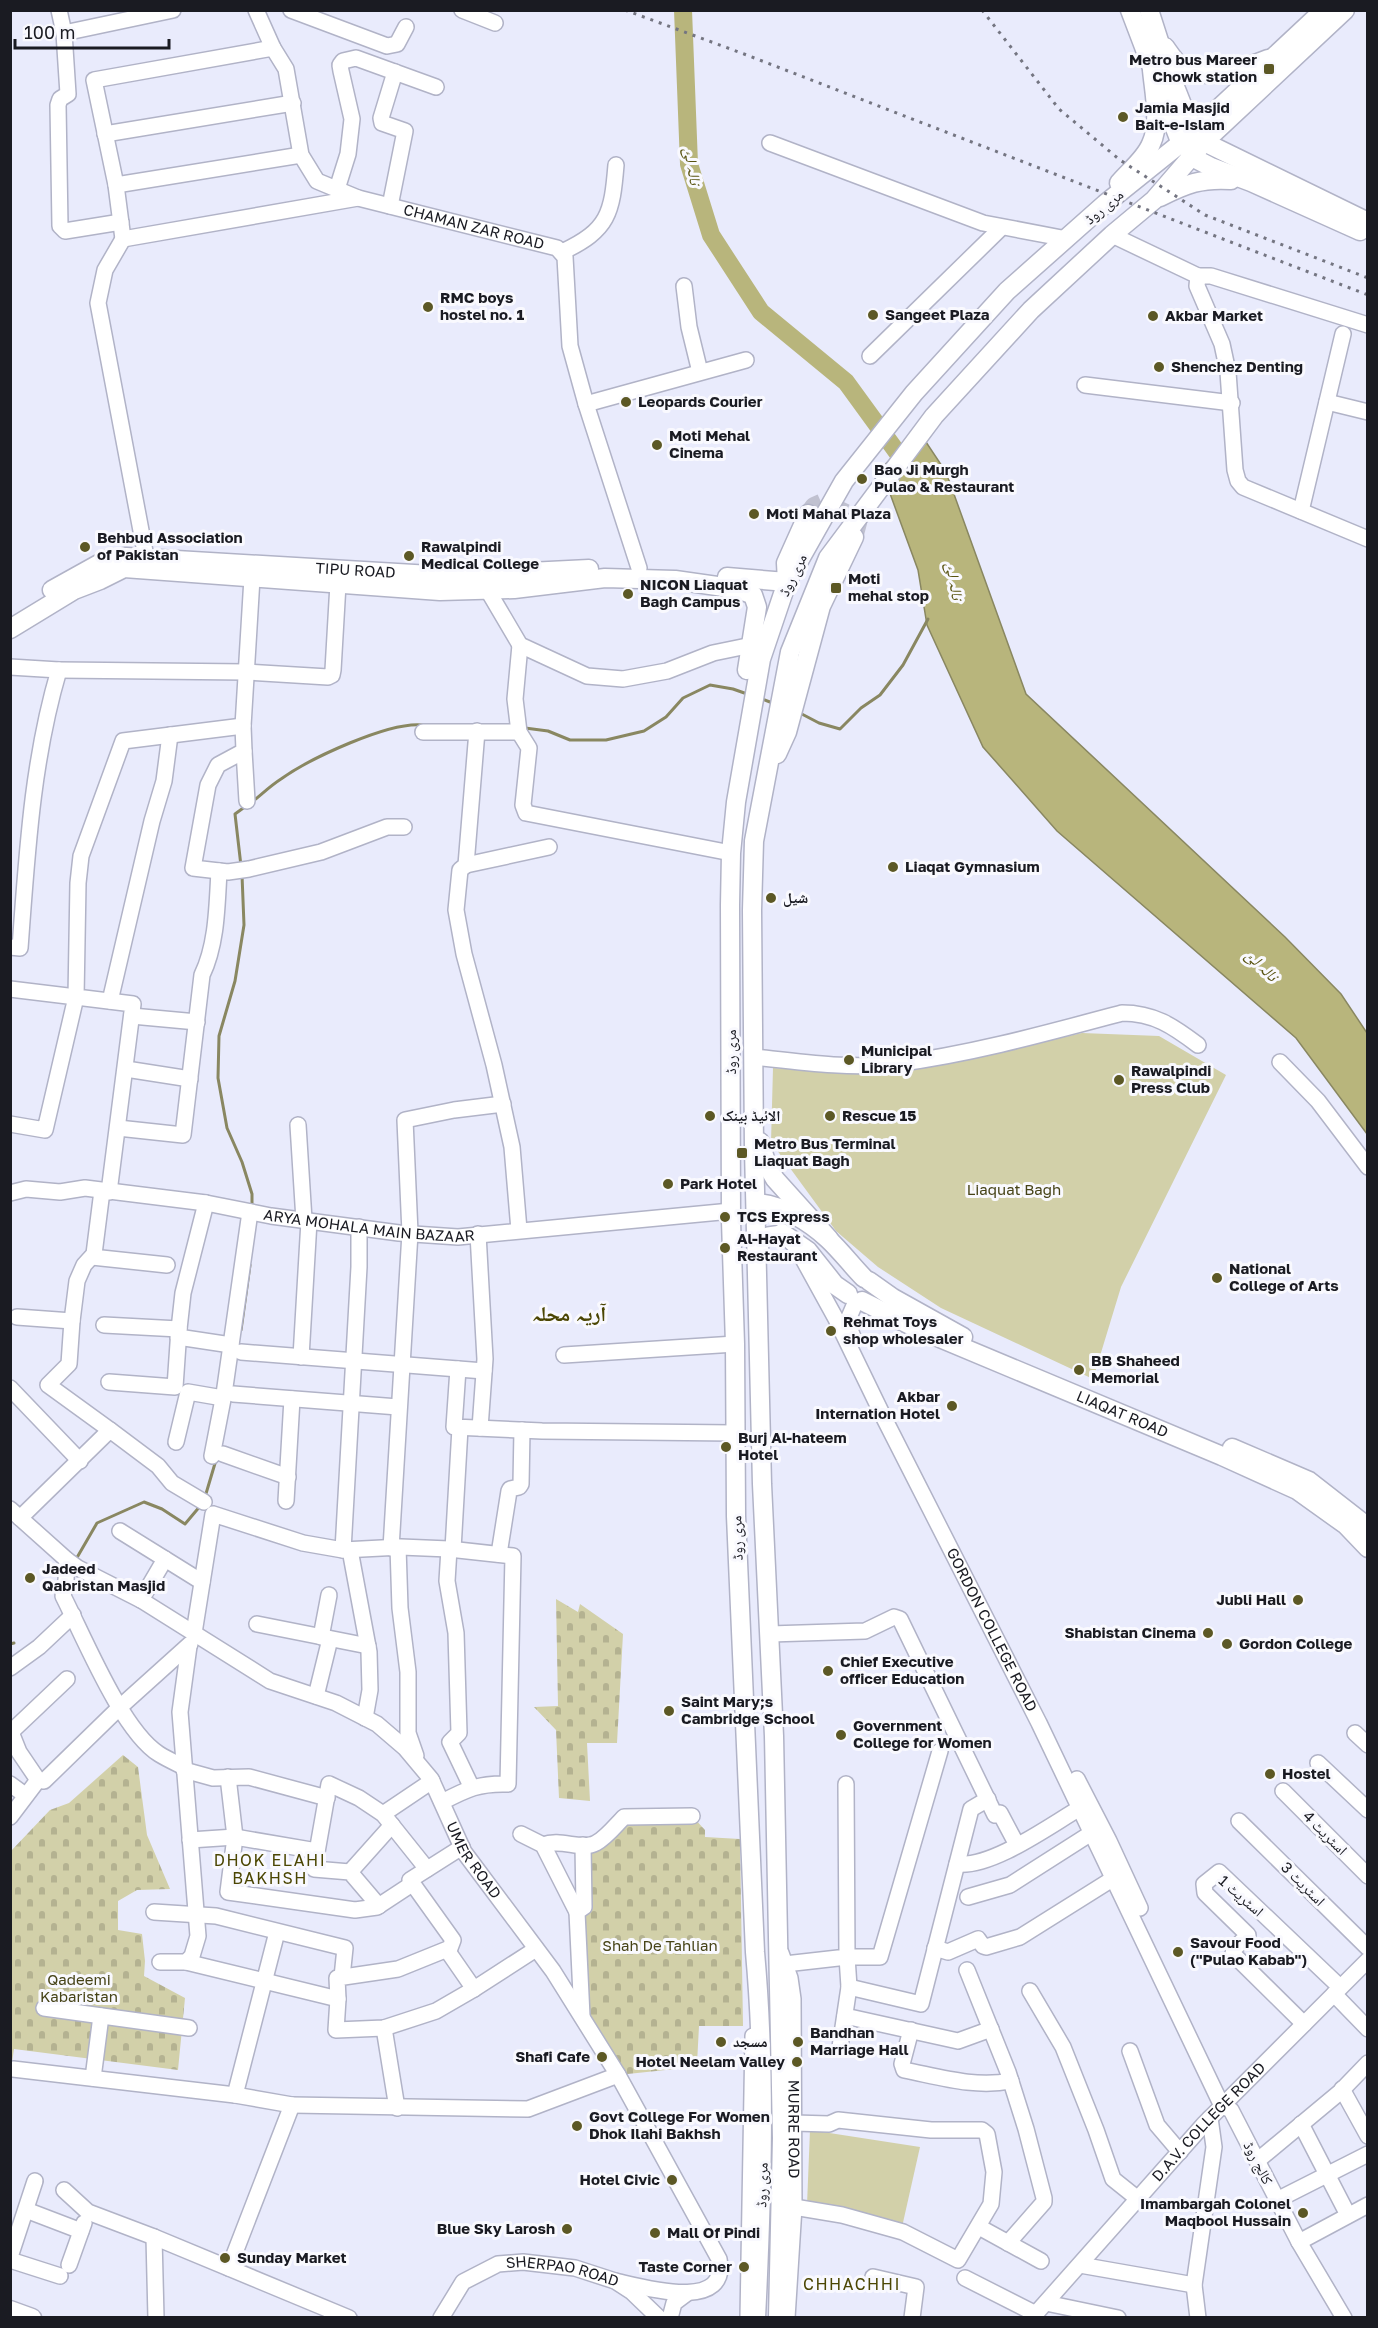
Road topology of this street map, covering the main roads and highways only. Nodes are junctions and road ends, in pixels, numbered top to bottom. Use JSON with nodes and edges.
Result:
{"nodes":[{"id":1,"x":1130,"y":10,"type":"edge"},
{"id":2,"x":1149,"y":10,"type":"edge"},
{"id":3,"x":1324,"y":10,"type":"edge"},
{"id":4,"x":1345,"y":10,"type":"edge"},
{"id":5,"x":1157,"y":36,"type":"junction"},
{"id":6,"x":1274,"y":57,"type":"junction"},
{"id":7,"x":1152,"y":70,"type":"junction"},
{"id":8,"x":1199,"y":136,"type":"junction"},
{"id":9,"x":1186,"y":150,"type":"junction"},
{"id":10,"x":1251,"y":182,"type":"junction"},
{"id":11,"x":1154,"y":200,"type":"junction"},
{"id":12,"x":1087,"y":222,"type":"junction"},
{"id":13,"x":1368,"y":222,"type":"edge"},
{"id":14,"x":1368,"y":233,"type":"edge"},
{"id":15,"x":951,"y":353,"type":"junction"},
{"id":16,"x":974,"y":372,"type":"junction"},
{"id":17,"x":808,"y":514,"type":"dead end"},
{"id":18,"x":854,"y":537,"type":"dead end"},
{"id":19,"x":787,"y":582,"type":"junction"},
{"id":20,"x":10,"y":617,"type":"edge"},
{"id":21,"x":10,"y":628,"type":"edge"},
{"id":22,"x":752,"y":678,"type":"junction"},
{"id":23,"x":790,"y":691,"type":"junction"},
{"id":24,"x":754,"y":1120,"type":"junction"},
{"id":25,"x":756,"y":1203,"type":"junction"},
{"id":26,"x":782,"y":1233,"type":"road end"},
{"id":27,"x":829,"y":1239,"type":"junction"},
{"id":28,"x":867,"y":1280,"type":"junction"},
{"id":29,"x":854,"y":1298,"type":"junction"},
{"id":30,"x":1368,"y":1527,"type":"edge"},
{"id":31,"x":1368,"y":1548,"type":"edge"},
{"id":32,"x":774,"y":1736,"type":"junction"},
{"id":33,"x":746,"y":1737,"type":"junction"},
{"id":34,"x":10,"y":2310,"type":"edge"},
{"id":35,"x":32,"y":2318,"type":"edge"},
{"id":36,"x":756,"y":2318,"type":"edge"},
{"id":37,"x":778,"y":2318,"type":"edge"}],
"edges":[{"from":1,"to":7,"type":"main road"},
{"from":2,"to":5,"type":"main road"},
{"from":3,"to":6,"type":"main road","name":"مری روڈ"},
{"from":4,"to":8,"type":"main road","name":"مری روڈ"},
{"from":5,"to":6,"type":"main road"},
{"from":5,"to":8,"type":"main road"},
{"from":6,"to":8,"type":"main road","name":"مری روڈ"},
{"from":7,"to":9,"type":"main road"},
{"from":7,"to":12,"type":"main road"},
{"from":8,"to":9,"type":"main road","name":"مری روڈ"},
{"from":8,"to":13,"type":"main road"},
{"from":9,"to":10,"type":"main road"},
{"from":9,"to":11,"type":"main road","name":"مری روڈ"},
{"from":9,"to":12,"type":"main road","name":"مری روڈ"},
{"from":10,"to":11,"type":"main road"},
{"from":10,"to":14,"type":"main road"},
{"from":11,"to":16,"type":"main road","name":"مری روڈ"},
{"from":12,"to":15,"type":"main road","name":"مری روڈ"},
{"from":15,"to":16,"type":"main road"},
{"from":15,"to":19,"type":"main road","name":"مری روڈ"},
{"from":16,"to":23,"type":"main road","name":"مری روڈ"},
{"from":17,"to":19,"type":"main road"},
{"from":18,"to":23,"type":"main road"},
{"from":19,"to":20,"type":"main road","name":"TIPU ROAD"},
{"from":19,"to":22,"type":"main road","name":"مری روڈ"},
{"from":21,"to":22,"type":"main road"},
{"from":22,"to":33,"type":"main road","name":"مری روڈ"},
{"from":23,"to":24,"type":"main road","name":"مری روڈ"},
{"from":24,"to":25,"type":"main road","name":"مری روڈ"},
{"from":24,"to":27,"type":"main road"},
{"from":25,"to":27,"type":"main road","name":"LIAQAT ROAD"},
{"from":25,"to":32,"type":"main road","name":"مری روڈ"},
{"from":26,"to":29,"type":"main road","name":"LIAQAT ROAD"},
{"from":27,"to":28,"type":"main road","name":"LIAQAT ROAD"},
{"from":28,"to":29,"type":"main road"},
{"from":28,"to":30,"type":"main road","name":"LIAQAT ROAD"},
{"from":29,"to":31,"type":"main road","name":"LIAQAT ROAD"},
{"from":32,"to":33,"type":"main road"},
{"from":32,"to":37,"type":"main road","name":"مری روڈ"},
{"from":33,"to":36,"type":"main road","name":"مری روڈ"},
{"from":34,"to":35,"type":"main road"}]}
